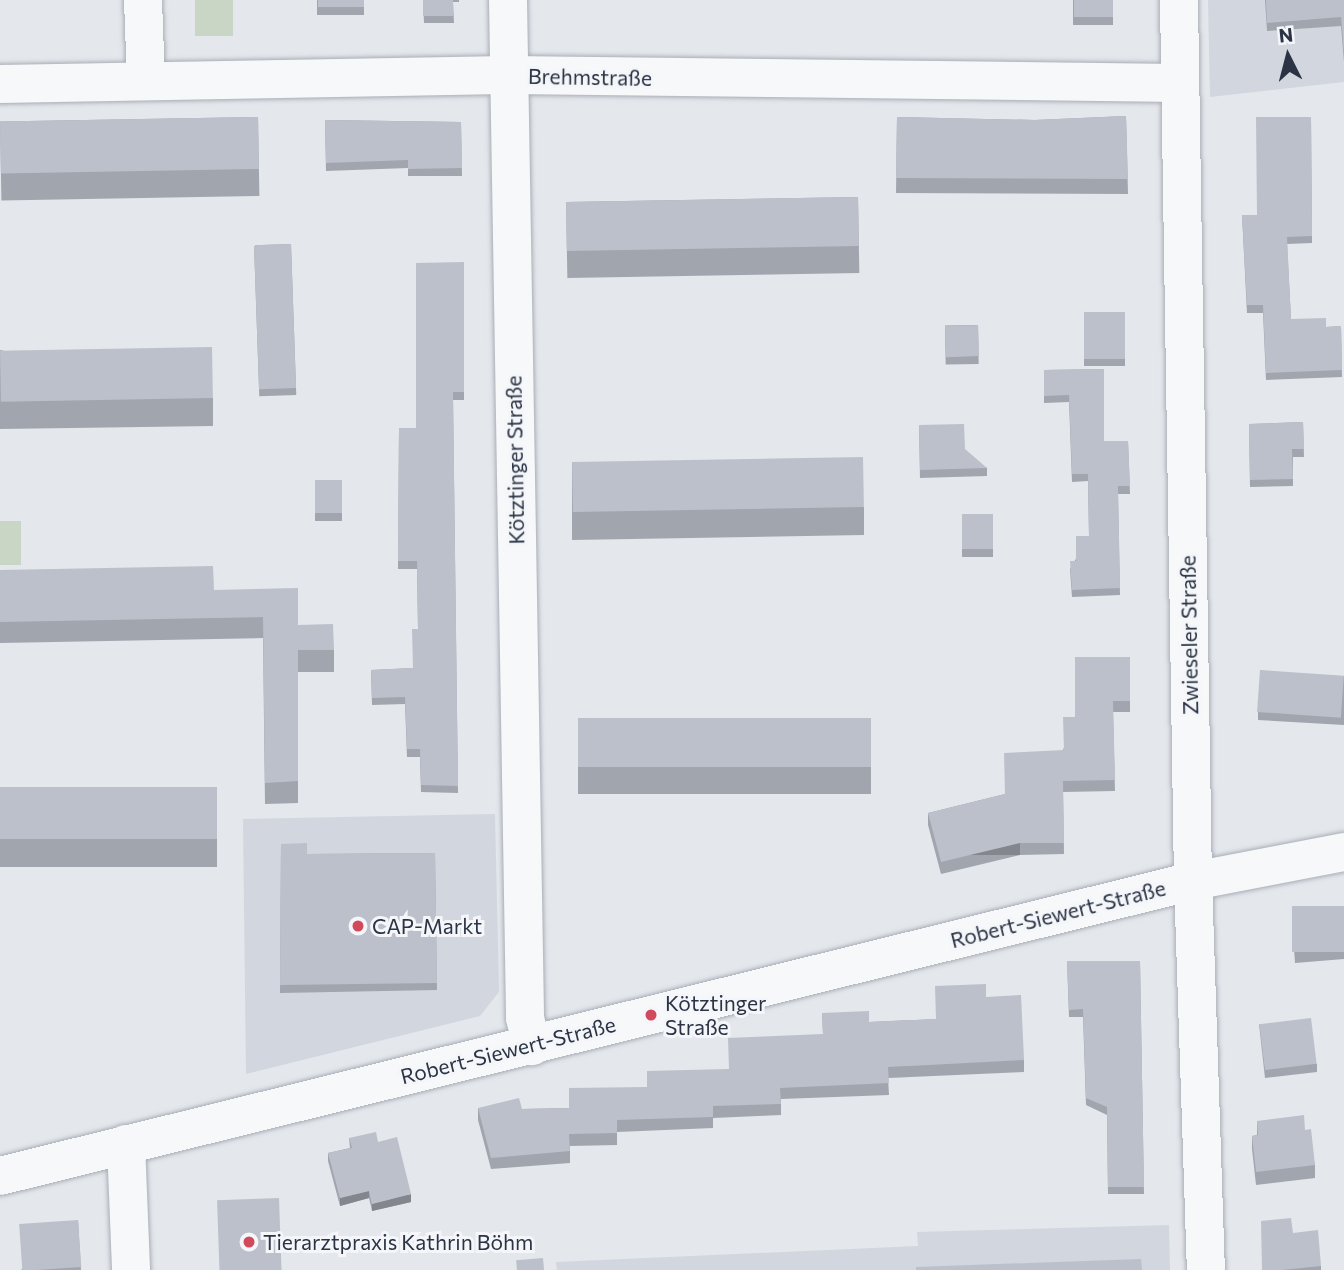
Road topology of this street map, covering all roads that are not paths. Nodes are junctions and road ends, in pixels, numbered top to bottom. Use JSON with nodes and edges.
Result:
{"nodes":[{"id":1,"x":143,"y":0,"type":"edge"},
{"id":2,"x":508,"y":0,"type":"edge"},
{"id":3,"x":1179,"y":0,"type":"edge"},
{"id":4,"x":510,"y":75,"type":"junction"},
{"id":5,"x":146,"y":81,"type":"junction"},
{"id":6,"x":1180,"y":83,"type":"junction"},
{"id":7,"x":0,"y":84,"type":"edge"},
{"id":8,"x":1344,"y":852,"type":"edge"},
{"id":9,"x":1193,"y":881,"type":"junction"},
{"id":10,"x":532,"y":1046,"type":"junction"},
{"id":11,"x":126,"y":1144,"type":"junction"},
{"id":12,"x":0,"y":1176,"type":"edge"},
{"id":13,"x":131,"y":1270,"type":"edge"},
{"id":14,"x":1206,"y":1270,"type":"edge"}],
"edges":[{"from":1,"to":5,"type":"street"},
{"from":2,"to":4,"type":"street","name":"Kötztinger Straße"},
{"from":3,"to":6,"type":"street","name":"Zwieseler Straße"},
{"from":4,"to":5,"type":"street","name":"Brehmstraße"},
{"from":4,"to":6,"type":"street","name":"Brehmstraße"},
{"from":4,"to":10,"type":"street","name":"Kötztinger Straße"},
{"from":5,"to":7,"type":"street","name":"Brehmstraße"},
{"from":6,"to":9,"type":"street","name":"Zwieseler Straße"},
{"from":8,"to":9,"type":"street","name":"Robert-Siewert-Straße"},
{"from":9,"to":10,"type":"street","name":"Robert-Siewert-Straße"},
{"from":9,"to":14,"type":"street","name":"Zwieseler Straße"},
{"from":10,"to":11,"type":"street","name":"Robert-Siewert-Straße"},
{"from":11,"to":12,"type":"street","name":"Robert-Siewert-Straße"},
{"from":11,"to":13,"type":"street"}]}
